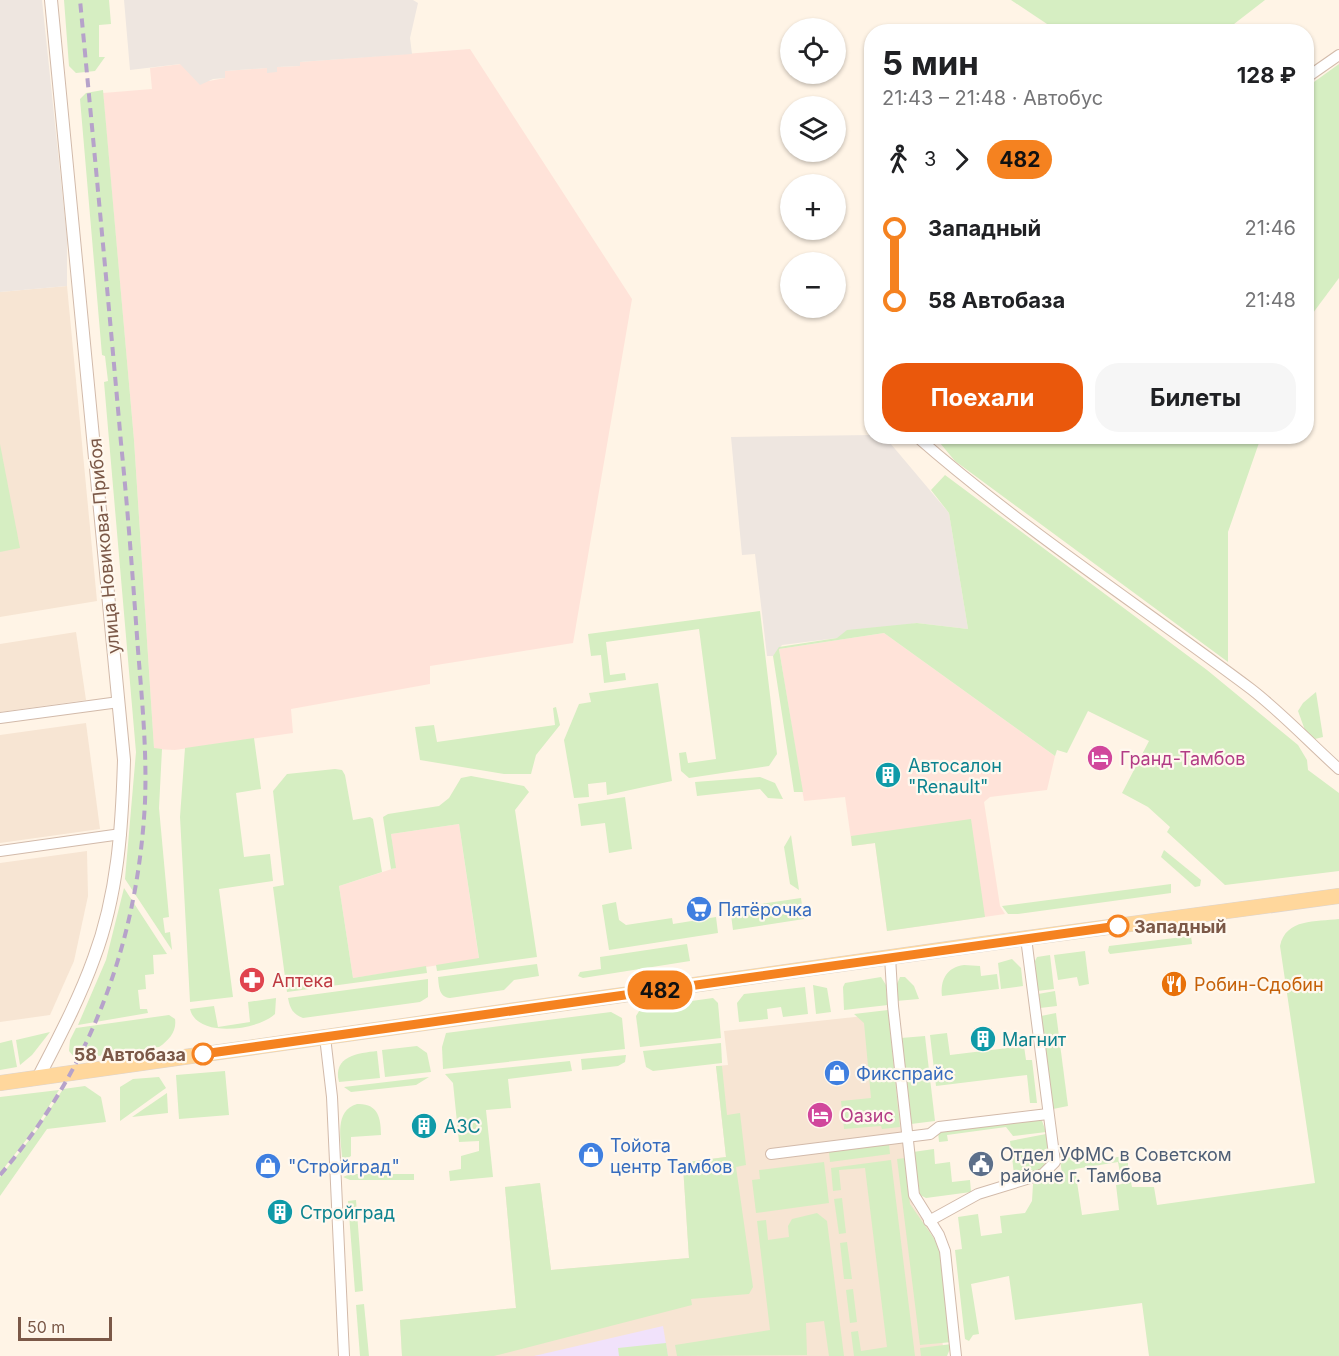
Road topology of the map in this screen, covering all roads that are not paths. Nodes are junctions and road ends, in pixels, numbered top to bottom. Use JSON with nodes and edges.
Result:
{"nodes":[{"id":1,"x":51,"y":0,"type":"edge"},
{"id":2,"x":1339,"y":55,"type":"edge"},
{"id":3,"x":1314,"y":72,"type":"edge"},
{"id":4,"x":925,"y":444,"type":"edge"},
{"id":5,"x":119,"y":702,"type":"junction"},
{"id":6,"x":0,"y":718,"type":"edge"},
{"id":7,"x":1339,"y":769,"type":"edge"},
{"id":8,"x":121,"y":834,"type":"junction"},
{"id":9,"x":0,"y":851,"type":"edge"},
{"id":10,"x":1339,"y":896,"type":"edge"},
{"id":11,"x":1026,"y":938,"type":"junction"},
{"id":12,"x":890,"y":957,"type":"junction"},
{"id":13,"x":325,"y":1037,"type":"junction"},
{"id":14,"x":38,"y":1078,"type":"junction"},
{"id":15,"x":0,"y":1083,"type":"edge"},
{"id":16,"x":1048,"y":1114,"type":"junction"},
{"id":17,"x":907,"y":1136,"type":"junction"},
{"id":18,"x":771,"y":1154,"type":"dead end"},
{"id":19,"x":929,"y":1221,"type":"junction"},
{"id":20,"x":344,"y":1356,"type":"edge"},
{"id":21,"x":956,"y":1356,"type":"edge"}],
"edges":[{"from":1,"to":5,"type":"street","name":"улица Новикова-Прибоя"},
{"from":2,"to":3,"type":"street"},
{"from":4,"to":7,"type":"street"},
{"from":5,"to":6,"type":"street"},
{"from":5,"to":8,"type":"street","name":"улица Новикова-Прибоя"},
{"from":8,"to":9,"type":"street"},
{"from":8,"to":14,"type":"street","name":"улица Новикова-Прибоя"},
{"from":10,"to":11,"type":"main road"},
{"from":11,"to":12,"type":"main road"},
{"from":11,"to":16,"type":"street"},
{"from":12,"to":13,"type":"main road"},
{"from":12,"to":17,"type":"street"},
{"from":13,"to":14,"type":"main road"},
{"from":13,"to":20,"type":"street"},
{"from":14,"to":15,"type":"main road"},
{"from":16,"to":17,"type":"street"},
{"from":16,"to":19,"type":"street"},
{"from":17,"to":18,"type":"street"},
{"from":17,"to":19,"type":"street"},
{"from":19,"to":21,"type":"street"}]}
